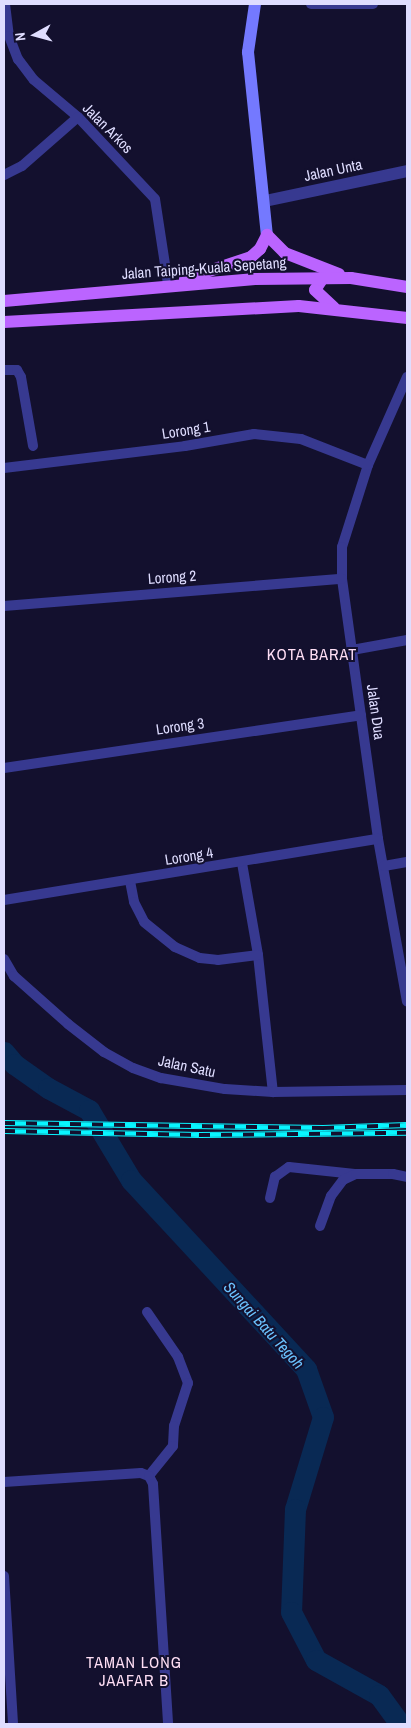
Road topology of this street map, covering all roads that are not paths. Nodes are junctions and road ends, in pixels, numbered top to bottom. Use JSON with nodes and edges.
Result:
{"nodes":[{"id":1,"x":5,"y":4,"type":"edge"},
{"id":2,"x":255,"y":4,"type":"edge"},
{"id":3,"x":311,"y":4,"type":"edge"},
{"id":4,"x":373,"y":4,"type":"edge"},
{"id":5,"x":78,"y":117,"type":"junction"},
{"id":6,"x":407,"y":171,"type":"edge"},
{"id":7,"x":4,"y":175,"type":"edge"},
{"id":8,"x":265,"y":200,"type":"junction"},
{"id":9,"x":267,"y":235,"type":"junction"},
{"id":10,"x":323,"y":278,"type":"junction"},
{"id":11,"x":351,"y":278,"type":"junction"},
{"id":12,"x":168,"y":284,"type":"junction"},
{"id":13,"x":407,"y":287,"type":"edge"},
{"id":14,"x":4,"y":301,"type":"edge"},
{"id":15,"x":334,"y":308,"type":"junction"},
{"id":16,"x":407,"y":318,"type":"edge"},
{"id":17,"x":4,"y":322,"type":"edge"},
{"id":18,"x":4,"y":370,"type":"edge"},
{"id":19,"x":407,"y":377,"type":"edge"},
{"id":20,"x":33,"y":446,"type":"dead end"},
{"id":21,"x":368,"y":465,"type":"junction"},
{"id":22,"x":4,"y":468,"type":"edge"},
{"id":23,"x":342,"y":579,"type":"junction"},
{"id":24,"x":4,"y":606,"type":"edge"},
{"id":25,"x":407,"y":640,"type":"edge"},
{"id":26,"x":352,"y":650,"type":"junction"},
{"id":27,"x":361,"y":715,"type":"junction"},
{"id":28,"x":4,"y":768,"type":"edge"},
{"id":29,"x":378,"y":840,"type":"junction"},
{"id":30,"x":407,"y":862,"type":"edge"},
{"id":31,"x":242,"y":863,"type":"junction"},
{"id":32,"x":384,"y":866,"type":"junction"},
{"id":33,"x":130,"y":881,"type":"junction"},
{"id":34,"x":4,"y":900,"type":"edge"},
{"id":35,"x":258,"y":955,"type":"junction"},
{"id":36,"x":4,"y":959,"type":"edge"},
{"id":37,"x":407,"y":1001,"type":"edge"},
{"id":38,"x":407,"y":1090,"type":"edge"},
{"id":39,"x":273,"y":1092,"type":"junction"},
{"id":40,"x":356,"y":1174,"type":"junction"},
{"id":41,"x":407,"y":1177,"type":"edge"},
{"id":42,"x":270,"y":1198,"type":"dead end"},
{"id":43,"x":320,"y":1226,"type":"dead end"},
{"id":44,"x":147,"y":1312,"type":"dead end"},
{"id":45,"x":150,"y":1476,"type":"junction"},
{"id":46,"x":4,"y":1482,"type":"edge"},
{"id":47,"x":4,"y":1576,"type":"edge"},
{"id":48,"x":13,"y":1724,"type":"edge"},
{"id":49,"x":168,"y":1724,"type":"edge"}],
"edges":[{"from":1,"to":5,"type":"street","name":"Jalan Arkos"},
{"from":2,"to":8,"type":"main road"},
{"from":3,"to":4,"type":"street"},
{"from":5,"to":7,"type":"street"},
{"from":5,"to":12,"type":"street","name":"Jalan Arkos"},
{"from":6,"to":8,"type":"street","name":"Jalan Unta"},
{"from":8,"to":9,"type":"main road"},
{"from":9,"to":11,"type":"main road"},
{"from":9,"to":12,"type":"main road"},
{"from":10,"to":11,"type":"main road","name":"Jalan Taiping-Kuala Sepetang"},
{"from":10,"to":12,"type":"main road","name":"Jalan Taiping-Kuala Sepetang"},
{"from":10,"to":15,"type":"main road"},
{"from":11,"to":13,"type":"main road","name":"Jalan Taiping-Kuala Sepetang"},
{"from":12,"to":14,"type":"main road","name":"Jalan Taiping-Kuala Sepetang"},
{"from":15,"to":16,"type":"main road"},
{"from":15,"to":17,"type":"main road"},
{"from":18,"to":20,"type":"street"},
{"from":19,"to":21,"type":"street","name":"Jalan Dua"},
{"from":21,"to":22,"type":"street","name":"Lorong 1"},
{"from":21,"to":23,"type":"street","name":"Jalan Dua"},
{"from":23,"to":24,"type":"street","name":"Lorong 2"},
{"from":23,"to":26,"type":"street","name":"Jalan Dua"},
{"from":25,"to":26,"type":"street"},
{"from":26,"to":27,"type":"street","name":"Jalan Dua"},
{"from":27,"to":28,"type":"street","name":"Lorong 3"},
{"from":27,"to":29,"type":"street","name":"Jalan Dua"},
{"from":29,"to":31,"type":"street","name":"Lorong 4"},
{"from":29,"to":32,"type":"street","name":"Jalan Dua"},
{"from":30,"to":32,"type":"street"},
{"from":31,"to":33,"type":"street","name":"Lorong 4"},
{"from":31,"to":35,"type":"street"},
{"from":32,"to":37,"type":"street","name":"Jalan Dua"},
{"from":33,"to":34,"type":"street","name":"Lorong 4"},
{"from":33,"to":35,"type":"street"},
{"from":35,"to":39,"type":"street"},
{"from":36,"to":39,"type":"street","name":"Jalan Satu"},
{"from":38,"to":39,"type":"street","name":"Jalan Satu"},
{"from":40,"to":41,"type":"street"},
{"from":40,"to":42,"type":"street"},
{"from":40,"to":43,"type":"street"},
{"from":44,"to":45,"type":"street"},
{"from":45,"to":46,"type":"street"},
{"from":45,"to":49,"type":"street"},
{"from":47,"to":48,"type":"street"}]}
